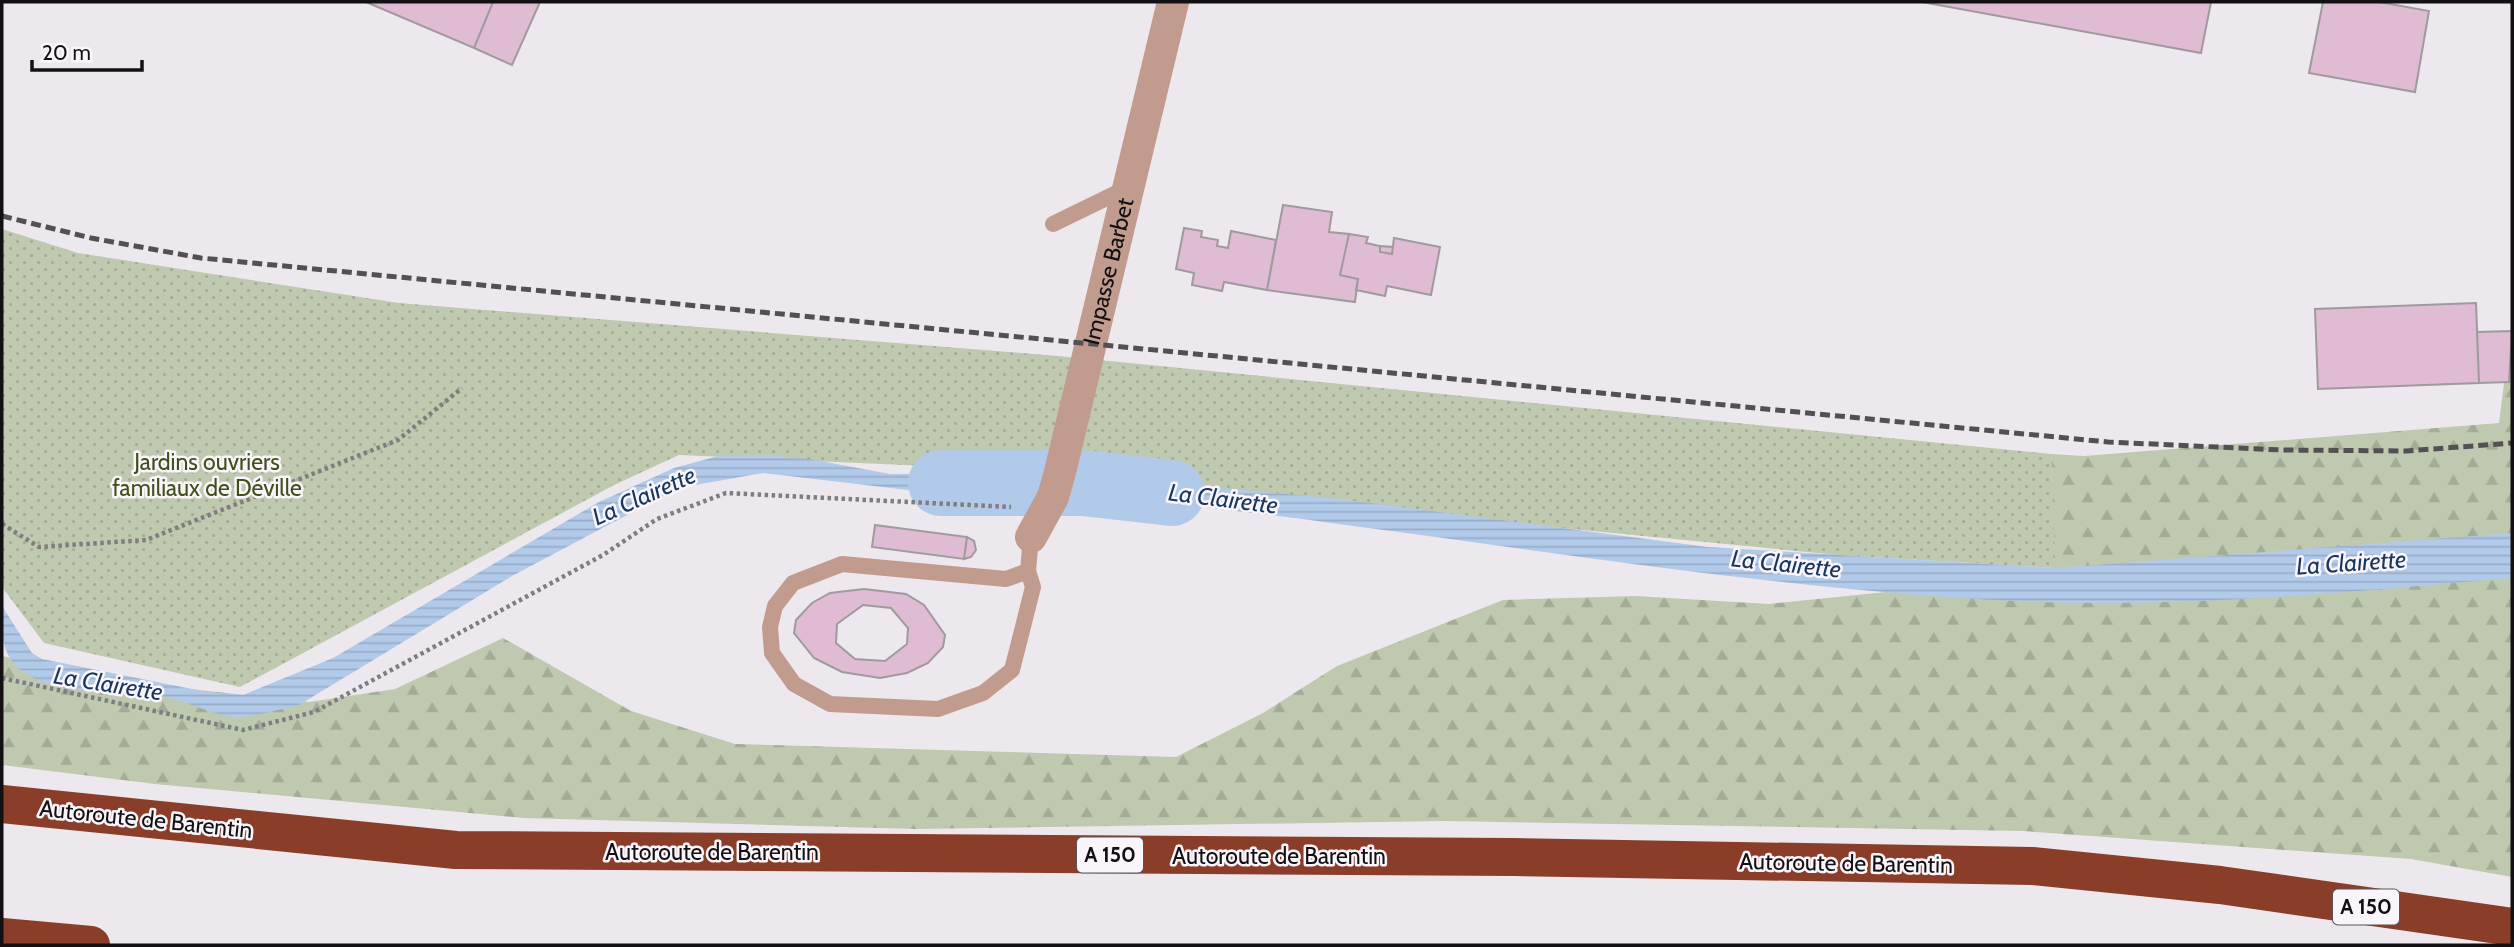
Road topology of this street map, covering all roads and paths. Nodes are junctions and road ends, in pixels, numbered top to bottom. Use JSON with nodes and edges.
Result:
{"nodes":[{"id":1,"x":1173,"y":2,"type":"edge"},
{"id":2,"x":1129,"y":187,"type":"junction"},
{"id":3,"x":1053,"y":223,"type":"dead end"},
{"id":4,"x":462,"y":388,"type":"dead end"},
{"id":5,"x":1053,"y":493,"type":"junction"},
{"id":6,"x":2,"y":524,"type":"edge"},
{"id":7,"x":1031,"y":537,"type":"joint"},
{"id":8,"x":1028,"y":571,"type":"junction"},
{"id":9,"x":2,"y":678,"type":"edge"},
{"id":10,"x":2,"y":804,"type":"edge"},
{"id":11,"x":2512,"y":927,"type":"edge"},
{"id":12,"x":2,"y":937,"type":"edge"},
{"id":13,"x":91,"y":945,"type":"edge"}],
"edges":[{"from":1,"to":2,"type":"street","name":"Impasse Barbet"},
{"from":2,"to":3,"type":"lane"},
{"from":2,"to":5,"type":"street","name":"Impasse Barbet"},
{"from":4,"to":6,"type":"path"},
{"from":5,"to":7,"type":"street","name":"Impasse Barbet"},
{"from":5,"to":9,"type":"path"},
{"from":7,"to":8,"type":"lane"},
{"from":8,"to":8,"type":"lane"},
{"from":10,"to":11,"type":"highway","name":"Autoroute de Barentin","number":"A 150"},
{"from":12,"to":13,"type":"highway"}]}
